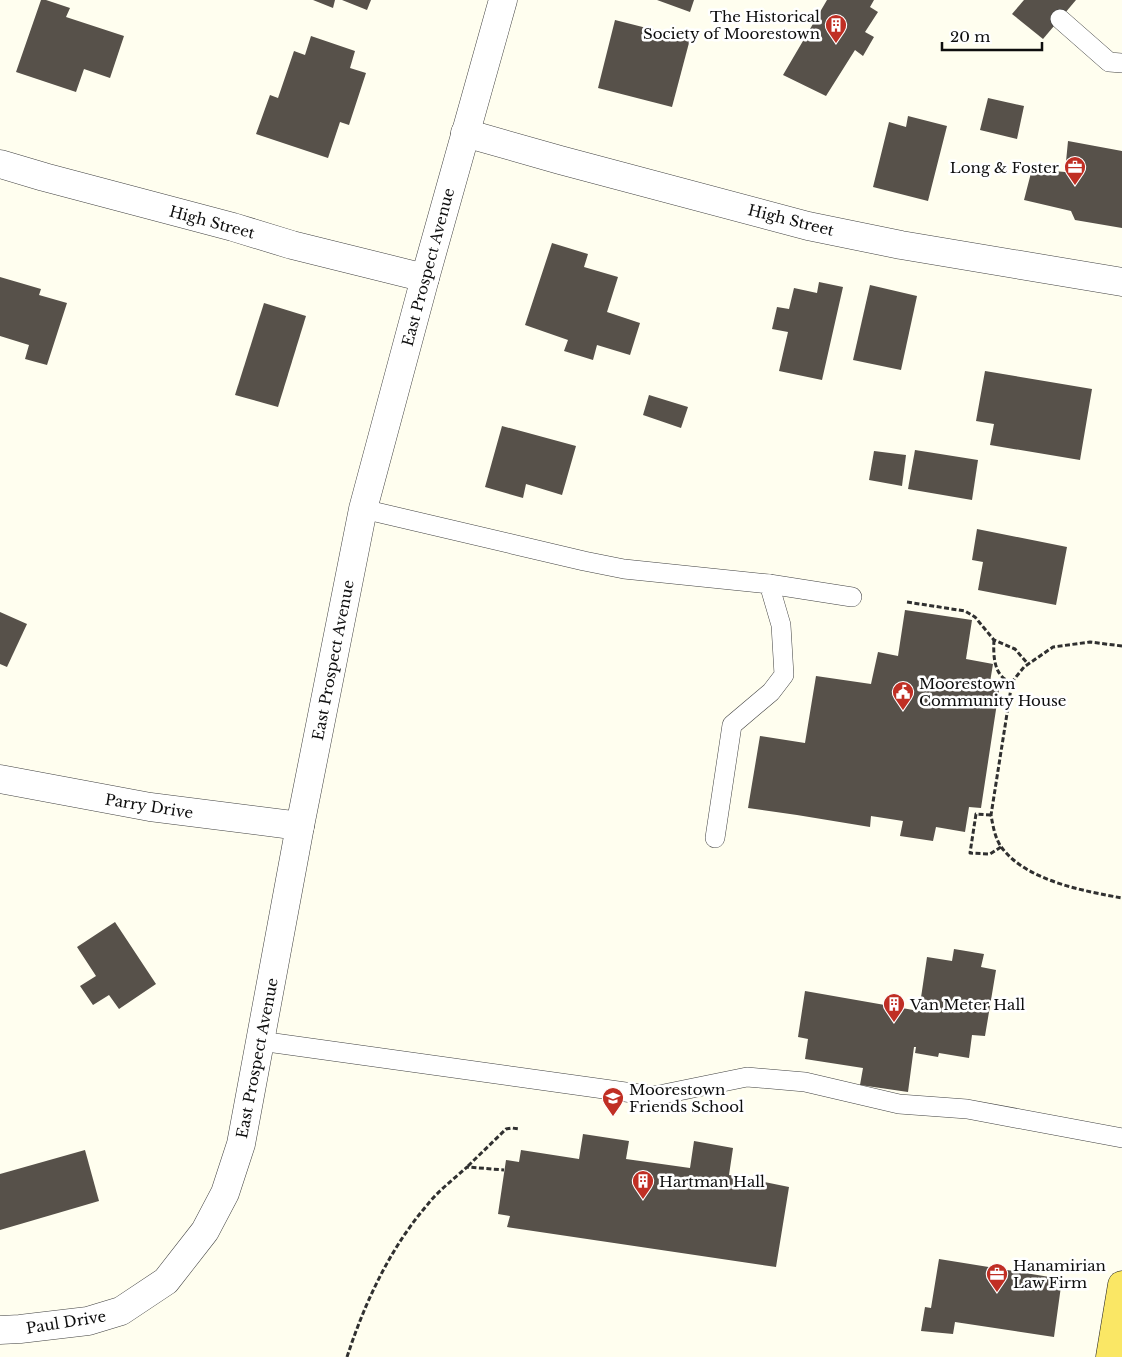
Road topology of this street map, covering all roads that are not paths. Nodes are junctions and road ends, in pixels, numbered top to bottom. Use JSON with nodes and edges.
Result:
{"nodes":[{"id":1,"x":503,"y":0,"type":"edge"},
{"id":2,"x":1060,"y":19,"type":"dead end"},
{"id":3,"x":1122,"y":63,"type":"edge"},
{"id":4,"x":465,"y":133,"type":"junction"},
{"id":5,"x":0,"y":164,"type":"edge"},
{"id":6,"x":425,"y":278,"type":"junction"},
{"id":7,"x":1122,"y":282,"type":"edge"},
{"id":8,"x":363,"y":509,"type":"junction"},
{"id":9,"x":769,"y":584,"type":"junction"},
{"id":10,"x":852,"y":597,"type":"dead end"},
{"id":11,"x":0,"y":778,"type":"edge"},
{"id":12,"x":300,"y":826,"type":"junction"},
{"id":13,"x":715,"y":838,"type":"dead end"},
{"id":14,"x":260,"y":1041,"type":"junction"},
{"id":15,"x":1122,"y":1138,"type":"edge"},
{"id":16,"x":225,"y":1193,"type":"joint"},
{"id":17,"x":1122,"y":1285,"type":"edge"},
{"id":18,"x":0,"y":1330,"type":"edge"},
{"id":19,"x":1110,"y":1357,"type":"edge"}],
"edges":[{"from":1,"to":4,"type":"street","name":"East Prospect Avenue"},
{"from":2,"to":3,"type":"lane"},
{"from":4,"to":6,"type":"street","name":"East Prospect Avenue"},
{"from":4,"to":7,"type":"street","name":"High Street"},
{"from":5,"to":6,"type":"street","name":"High Street"},
{"from":6,"to":8,"type":"street","name":"East Prospect Avenue"},
{"from":8,"to":9,"type":"lane"},
{"from":8,"to":12,"type":"street","name":"East Prospect Avenue"},
{"from":9,"to":10,"type":"lane"},
{"from":9,"to":13,"type":"lane"},
{"from":11,"to":12,"type":"street","name":"Parry Drive"},
{"from":12,"to":14,"type":"street","name":"East Prospect Avenue"},
{"from":14,"to":15,"type":"lane"},
{"from":14,"to":16,"type":"street","name":"East Prospect Avenue"},
{"from":16,"to":18,"type":"street","name":"Paul Drive"},
{"from":17,"to":19,"type":"main road"}]}
